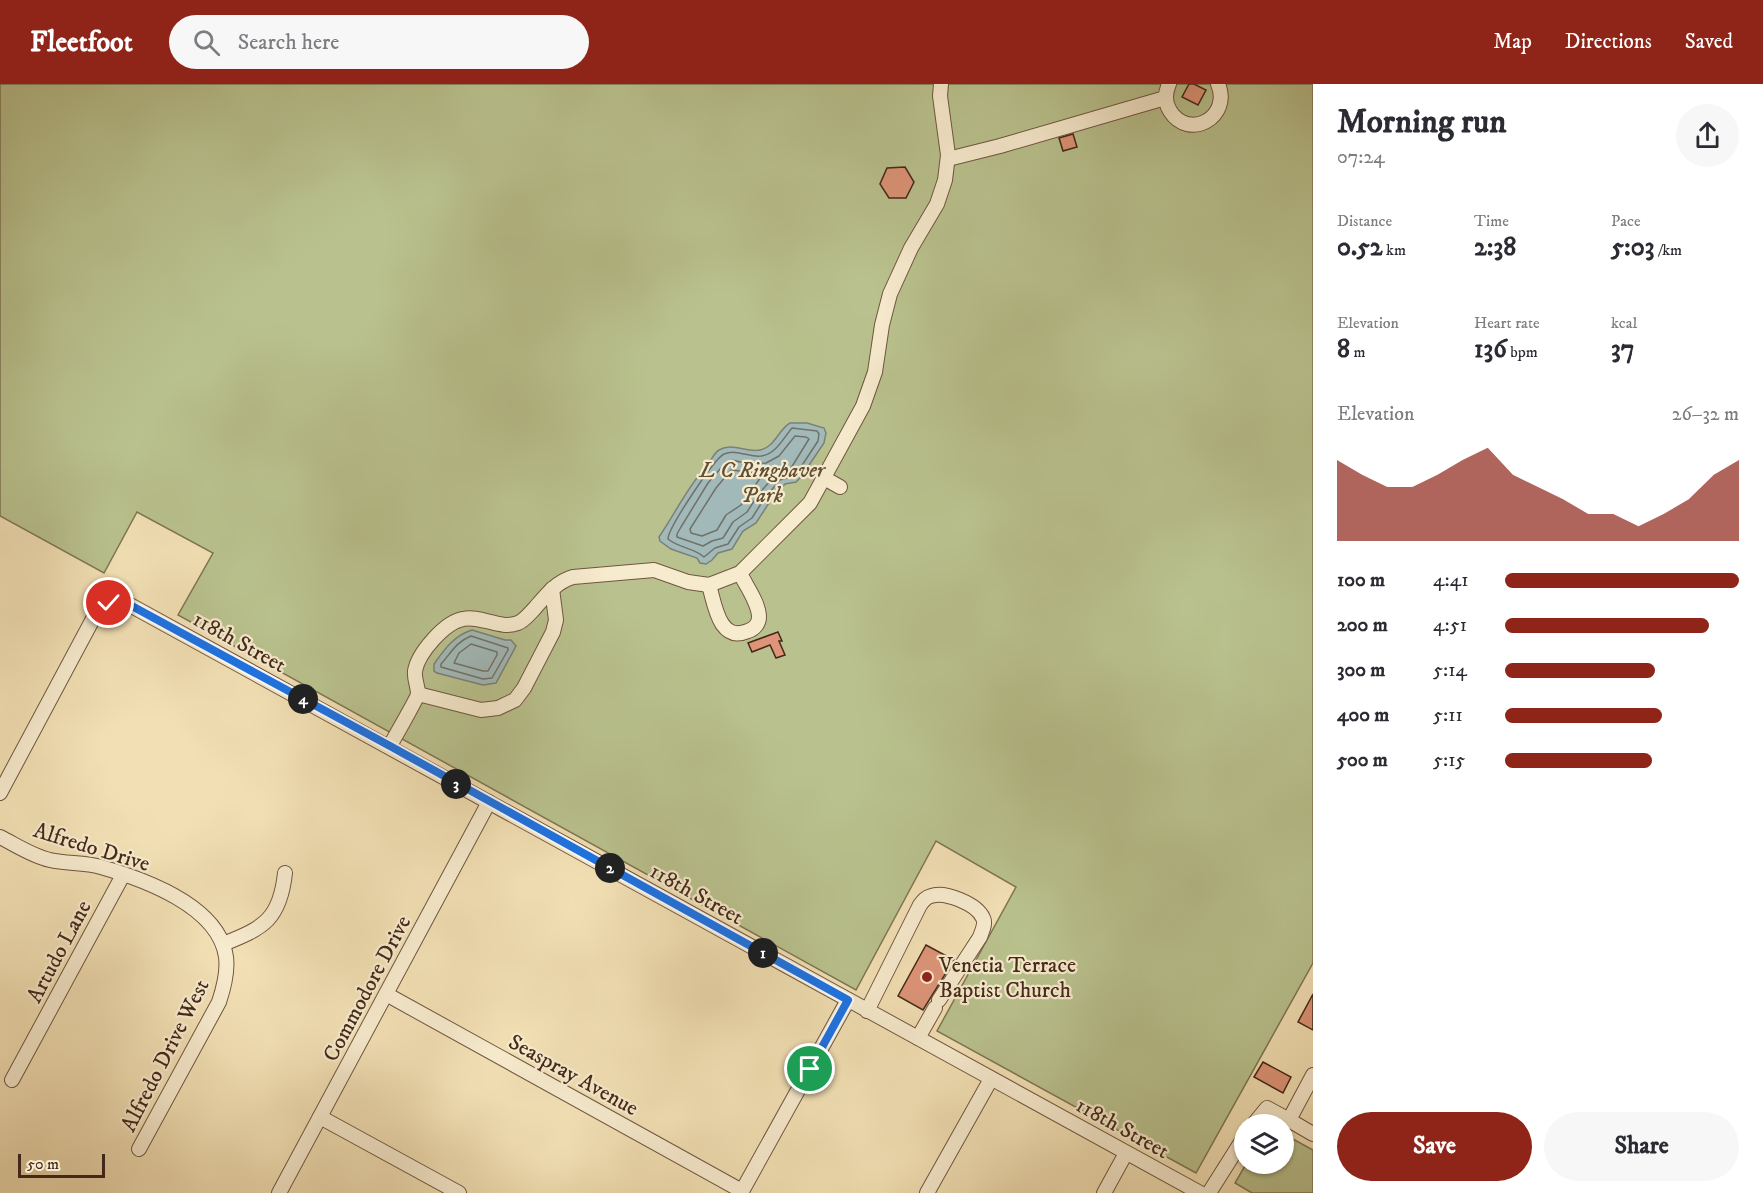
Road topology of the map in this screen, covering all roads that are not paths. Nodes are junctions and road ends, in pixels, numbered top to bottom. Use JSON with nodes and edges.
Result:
{"nodes":[{"id":1,"x":941,"y":84,"type":"edge"},
{"id":2,"x":1169,"y":84,"type":"edge"},
{"id":3,"x":1218,"y":84,"type":"edge"},
{"id":4,"x":1166,"y":98,"type":"junction"},
{"id":5,"x":948,"y":159,"type":"junction"},
{"id":6,"x":824,"y":478,"type":"junction"},
{"id":7,"x":840,"y":488,"type":"dead end"},
{"id":8,"x":740,"y":573,"type":"junction"},
{"id":9,"x":709,"y":585,"type":"junction"},
{"id":10,"x":552,"y":589,"type":"junction"},
{"id":11,"x":418,"y":694,"type":"junction"},
{"id":12,"x":390,"y":746,"type":"junction"},
{"id":13,"x":0,"y":793,"type":"edge"},
{"id":14,"x":489,"y":802,"type":"junction"},
{"id":15,"x":0,"y":837,"type":"edge"},
{"id":16,"x":285,"y":873,"type":"dead end"},
{"id":17,"x":123,"y":875,"type":"junction"},
{"id":18,"x":223,"y":944,"type":"junction"},
{"id":19,"x":386,"y":994,"type":"junction"},
{"id":20,"x":848,"y":1000,"type":"junction"},
{"id":21,"x":867,"y":1011,"type":"junction"},
{"id":22,"x":918,"y":1038,"type":"junction"},
{"id":23,"x":1313,"y":1075,"type":"edge"},
{"id":24,"x":991,"y":1079,"type":"junction"},
{"id":25,"x":12,"y":1080,"type":"dead end"},
{"id":26,"x":1261,"y":1114,"type":"edge"},
{"id":27,"x":1277,"y":1114,"type":"edge"},
{"id":28,"x":1291,"y":1114,"type":"edge"},
{"id":29,"x":320,"y":1117,"type":"junction"},
{"id":30,"x":1294,"y":1123,"type":"edge"},
{"id":31,"x":1313,"y":1134,"type":"edge"},
{"id":32,"x":139,"y":1149,"type":"dead end"},
{"id":33,"x":1126,"y":1153,"type":"junction"},
{"id":34,"x":1234,"y":1153,"type":"edge"},
{"id":35,"x":741,"y":1192,"type":"edge"},
{"id":36,"x":279,"y":1193,"type":"edge"},
{"id":37,"x":459,"y":1193,"type":"edge"},
{"id":38,"x":927,"y":1193,"type":"edge"},
{"id":39,"x":1104,"y":1193,"type":"edge"},
{"id":40,"x":1200,"y":1193,"type":"edge"},
{"id":41,"x":1209,"y":1193,"type":"edge"}],
"edges":[{"from":1,"to":5,"type":"street"},
{"from":2,"to":4,"type":"street"},
{"from":3,"to":4,"type":"street"},
{"from":4,"to":5,"type":"street"},
{"from":5,"to":6,"type":"street"},
{"from":6,"to":7,"type":"street"},
{"from":6,"to":8,"type":"street"},
{"from":8,"to":9,"type":"street"},
{"from":8,"to":9,"type":"street"},
{"from":9,"to":10,"type":"street"},
{"from":10,"to":11,"type":"street"},
{"from":10,"to":11,"type":"street"},
{"from":11,"to":12,"type":"street"},
{"from":12,"to":13,"type":"street","name":"118th Street"},
{"from":12,"to":14,"type":"street","name":"118th Street"},
{"from":14,"to":19,"type":"street","name":"Commodore Drive"},
{"from":14,"to":20,"type":"street","name":"118th Street"},
{"from":15,"to":17,"type":"street","name":"Alfredo Drive"},
{"from":16,"to":18,"type":"street"},
{"from":17,"to":18,"type":"street","name":"Alfredo Drive"},
{"from":17,"to":25,"type":"street","name":"Artudo Lane"},
{"from":18,"to":32,"type":"street","name":"Alfredo Drive West"},
{"from":19,"to":29,"type":"street","name":"Commodore Drive"},
{"from":19,"to":35,"type":"street","name":"Seaspray Avenue"},
{"from":20,"to":21,"type":"street","name":"118th Street"},
{"from":20,"to":35,"type":"street"},
{"from":21,"to":22,"type":"street","name":"118th Street"},
{"from":21,"to":22,"type":"street"},
{"from":22,"to":24,"type":"street","name":"118th Street"},
{"from":23,"to":28,"type":"street"},
{"from":24,"to":33,"type":"street","name":"118th Street"},
{"from":24,"to":38,"type":"street"},
{"from":26,"to":27,"type":"street"},
{"from":29,"to":36,"type":"street","name":"Commodore Drive"},
{"from":29,"to":37,"type":"street"},
{"from":30,"to":31,"type":"street"},
{"from":33,"to":39,"type":"street"},
{"from":33,"to":40,"type":"street","name":"118th Street"},
{"from":34,"to":41,"type":"street"}]}
